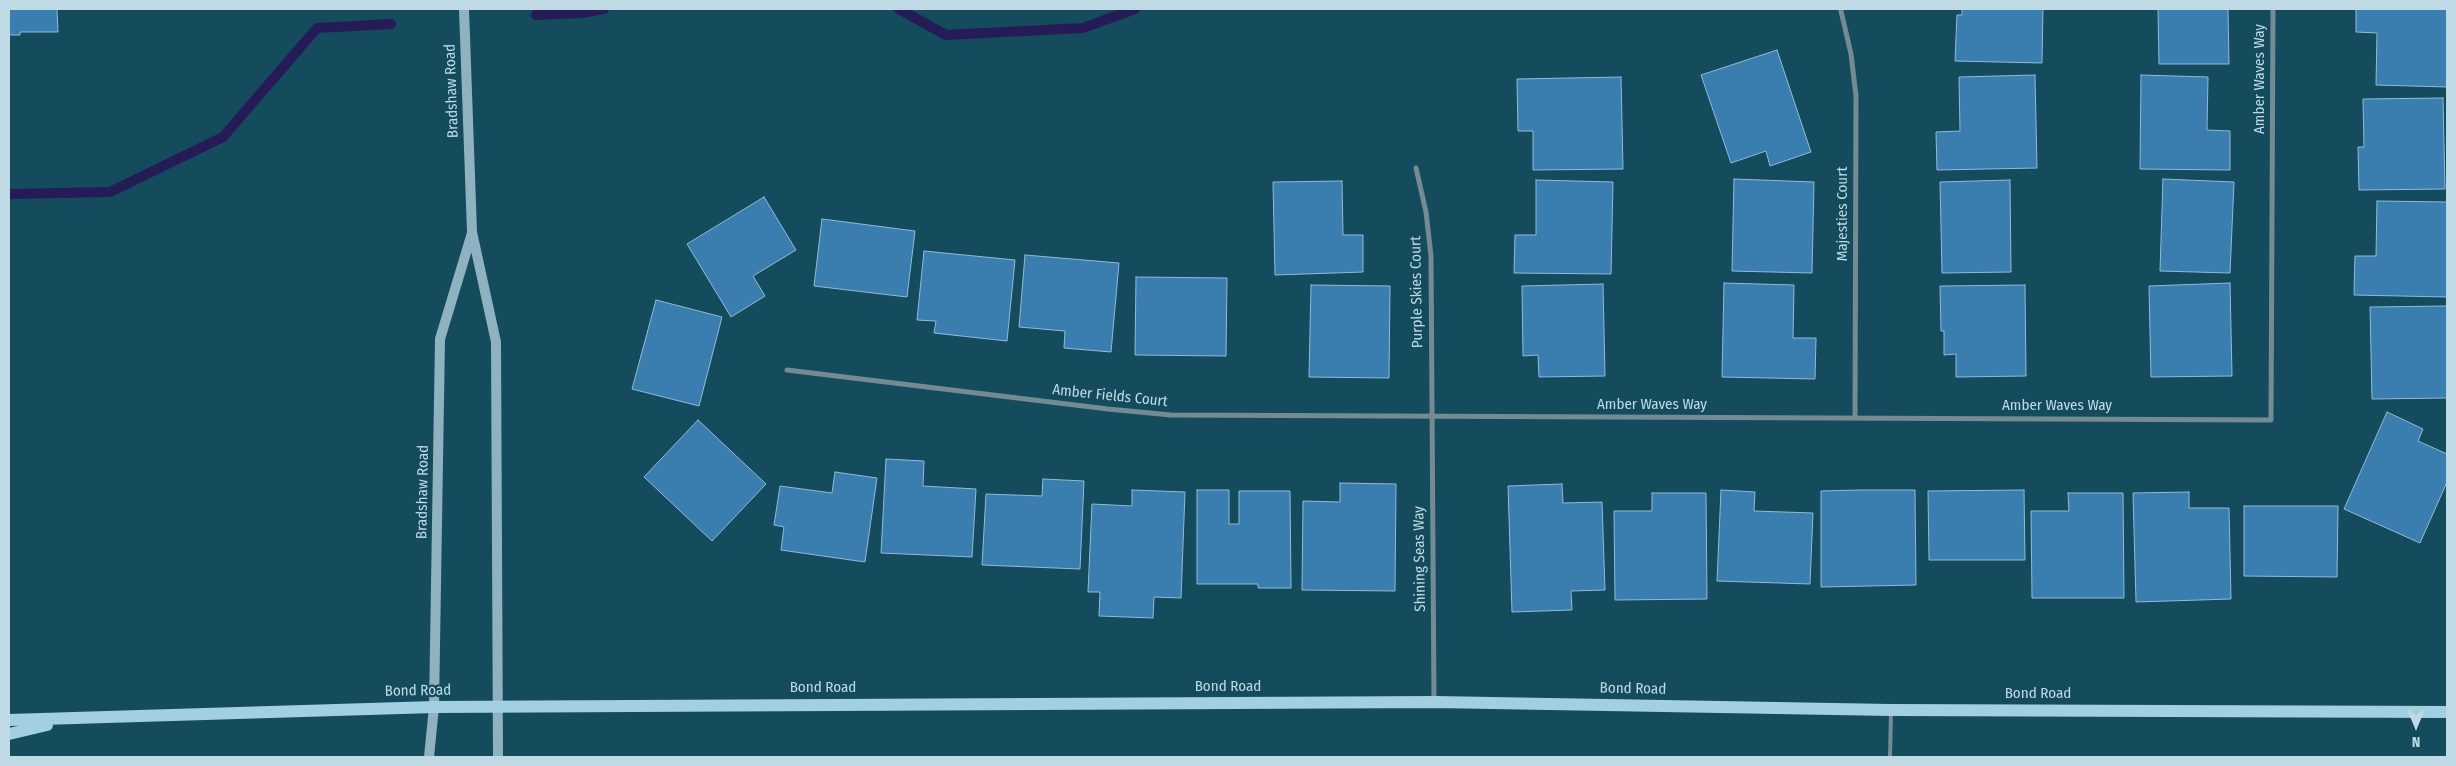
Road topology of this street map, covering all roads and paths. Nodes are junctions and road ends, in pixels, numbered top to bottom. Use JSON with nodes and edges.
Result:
{"nodes":[{"id":1,"x":464,"y":9,"type":"edge"},
{"id":2,"x":2273,"y":9,"type":"edge"},
{"id":3,"x":1841,"y":11,"type":"dead end"},
{"id":4,"x":1416,"y":168,"type":"dead end"},
{"id":5,"x":472,"y":232,"type":"junction"},
{"id":6,"x":787,"y":370,"type":"dead end"},
{"id":7,"x":1431,"y":416,"type":"junction"},
{"id":8,"x":1855,"y":418,"type":"junction"},
{"id":9,"x":1434,"y":702,"type":"junction"},
{"id":10,"x":496,"y":706,"type":"junction"},
{"id":11,"x":434,"y":707,"type":"junction"},
{"id":12,"x":1891,"y":710,"type":"junction"},
{"id":13,"x":2447,"y":712,"type":"edge"},
{"id":14,"x":71,"y":718,"type":"junction"},
{"id":15,"x":9,"y":720,"type":"edge"},
{"id":16,"x":9,"y":734,"type":"edge"},
{"id":17,"x":429,"y":757,"type":"edge"},
{"id":18,"x":498,"y":757,"type":"edge"},
{"id":19,"x":1890,"y":757,"type":"edge"}],
"edges":[{"from":1,"to":5,"type":"main road","name":"Bradshaw Road"},
{"from":2,"to":8,"type":"street","name":"Amber Waves Way"},
{"from":3,"to":8,"type":"street","name":"Majesties Court"},
{"from":4,"to":7,"type":"street","name":"Purple Skies Court"},
{"from":5,"to":10,"type":"main road","name":"Bradshaw Road"},
{"from":5,"to":11,"type":"main road","name":"Bradshaw Road"},
{"from":6,"to":7,"type":"street","name":"Amber Fields Court"},
{"from":7,"to":8,"type":"street","name":"Amber Waves Way"},
{"from":7,"to":9,"type":"street","name":"Shining Seas Way"},
{"from":9,"to":10,"type":"main road","name":"Bond Road"},
{"from":9,"to":12,"type":"main road","name":"Bond Road"},
{"from":10,"to":11,"type":"main road","name":"Bond Road"},
{"from":10,"to":18,"type":"main road","name":"Bradshaw Road"},
{"from":11,"to":14,"type":"main road","name":"Bond Road"},
{"from":11,"to":17,"type":"main road","name":"Bradshaw Road"},
{"from":12,"to":13,"type":"main road","name":"Bond Road"},
{"from":12,"to":19,"type":"lane"},
{"from":14,"to":15,"type":"main road","name":"Bond Road"},
{"from":14,"to":16,"type":"main road"}]}
